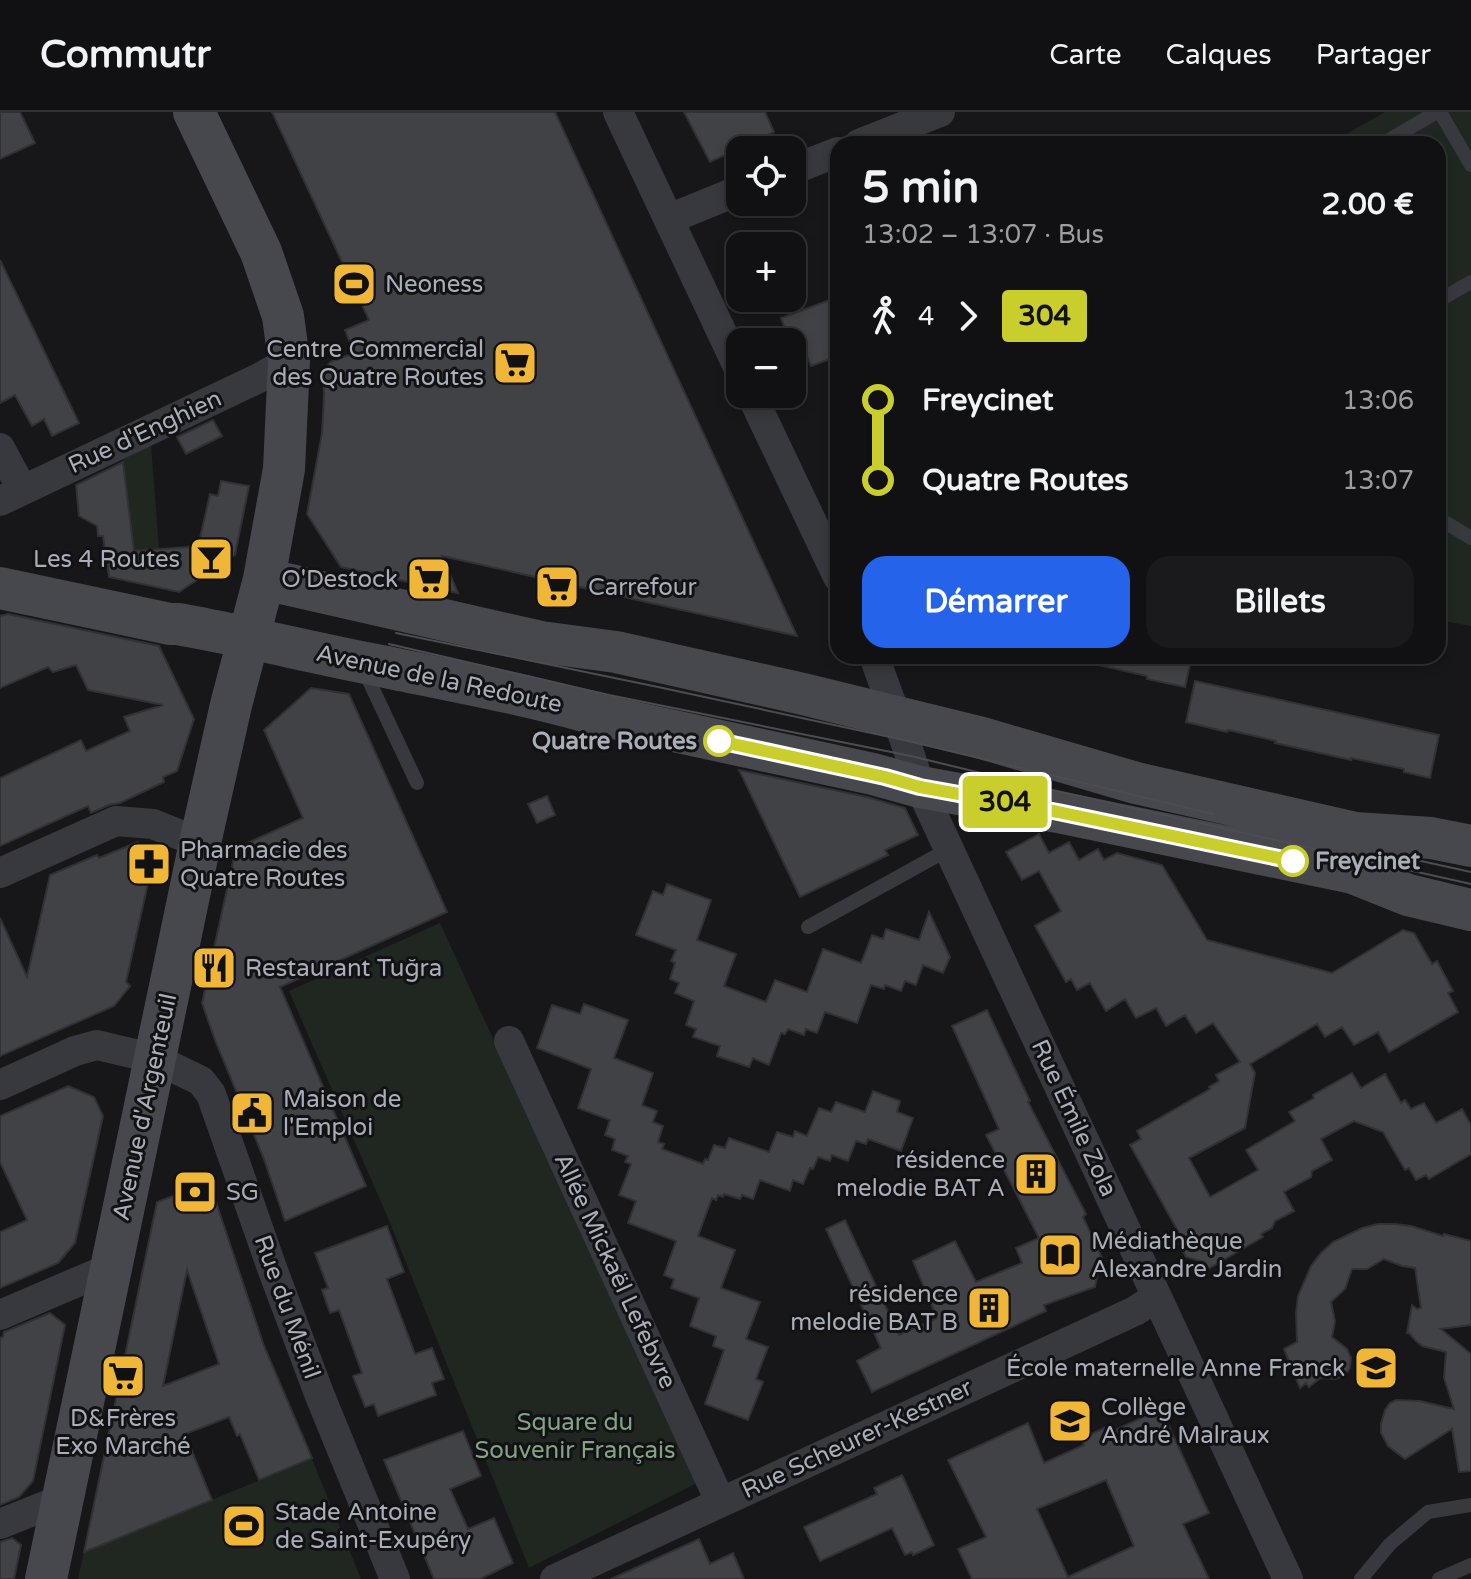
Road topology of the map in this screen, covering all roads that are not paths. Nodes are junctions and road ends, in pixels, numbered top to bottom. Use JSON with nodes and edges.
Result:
{"nodes":[{"id":1,"x":194,"y":112,"type":"edge"},
{"id":2,"x":618,"y":112,"type":"edge"},
{"id":3,"x":940,"y":112,"type":"edge"},
{"id":4,"x":1439,"y":112,"type":"edge"},
{"id":5,"x":879,"y":136,"type":"edge"},
{"id":6,"x":1396,"y":136,"type":"edge"},
{"id":7,"x":830,"y":155,"type":"edge"},
{"id":8,"x":806,"y":165,"type":"edge"},
{"id":9,"x":1471,"y":165,"type":"edge"},
{"id":10,"x":726,"y":196,"type":"edge"},
{"id":11,"x":669,"y":219,"type":"junction"},
{"id":12,"x":1471,"y":282,"type":"edge"},
{"id":13,"x":1446,"y":296,"type":"edge"},
{"id":14,"x":726,"y":341,"type":"edge"},
{"id":15,"x":289,"y":361,"type":"junction"},
{"id":16,"x":758,"y":408,"type":"edge"},
{"id":17,"x":0,"y":448,"type":"edge"},
{"id":18,"x":11,"y":495,"type":"edge"},
{"id":19,"x":1446,"y":523,"type":"edge"},
{"id":20,"x":1471,"y":538,"type":"edge"},
{"id":21,"x":830,"y":560,"type":"edge"},
{"id":22,"x":0,"y":572,"type":"edge"},
{"id":23,"x":264,"y":579,"type":"junction"},
{"id":24,"x":0,"y":588,"type":"edge"},
{"id":25,"x":250,"y":637,"type":"junction"},
{"id":26,"x":360,"y":662,"type":"junction"},
{"id":27,"x":877,"y":664,"type":"edge"},
{"id":28,"x":895,"y":716,"type":"junction"},
{"id":29,"x":417,"y":783,"type":"dead end"},
{"id":30,"x":920,"y":787,"type":"junction"},
{"id":31,"x":1469,"y":841,"type":"edge"},
{"id":32,"x":200,"y":843,"type":"junction"},
{"id":33,"x":949,"y":849,"type":"junction"},
{"id":34,"x":0,"y":873,"type":"edge"},
{"id":35,"x":1471,"y":910,"type":"edge"},
{"id":36,"x":808,"y":927,"type":"dead end"},
{"id":37,"x":509,"y":1041,"type":"dead end"},
{"id":38,"x":156,"y":1059,"type":"junction"},
{"id":39,"x":0,"y":1085,"type":"edge"},
{"id":40,"x":110,"y":1268,"type":"junction"},
{"id":41,"x":1157,"y":1297,"type":"junction"},
{"id":42,"x":0,"y":1315,"type":"edge"},
{"id":43,"x":63,"y":1499,"type":"junction"},
{"id":44,"x":720,"y":1501,"type":"junction"},
{"id":45,"x":1471,"y":1505,"type":"edge"},
{"id":46,"x":0,"y":1524,"type":"edge"},
{"id":47,"x":1471,"y":1565,"type":"edge"},
{"id":48,"x":46,"y":1579,"type":"edge"},
{"id":49,"x":395,"y":1579,"type":"edge"},
{"id":50,"x":555,"y":1579,"type":"edge"},
{"id":51,"x":1288,"y":1579,"type":"edge"},
{"id":52,"x":1361,"y":1579,"type":"edge"},
{"id":53,"x":1439,"y":1579,"type":"edge"}],
"edges":[{"from":1,"to":15,"type":"main road","name":"Avenue d'Argenteuil"},
{"from":2,"to":11,"type":"street"},
{"from":3,"to":5,"type":"street"},
{"from":4,"to":6,"type":"lane"},
{"from":4,"to":9,"type":"lane"},
{"from":7,"to":8,"type":"street"},
{"from":10,"to":11,"type":"street"},
{"from":11,"to":14,"type":"street"},
{"from":12,"to":13,"type":"lane"},
{"from":15,"to":18,"type":"street","name":"Rue d'Enghien"},
{"from":15,"to":23,"type":"main road","name":"Avenue d'Argenteuil"},
{"from":16,"to":21,"type":"street"},
{"from":17,"to":18,"type":"street"},
{"from":19,"to":20,"type":"lane"},
{"from":22,"to":25,"type":"main road"},
{"from":23,"to":25,"type":"main road","name":"Avenue d'Argenteuil"},
{"from":23,"to":28,"type":"main road"},
{"from":24,"to":25,"type":"main road"},
{"from":25,"to":26,"type":"main road","name":"Avenue de la Redoute"},
{"from":25,"to":32,"type":"main road","name":"Avenue d'Argenteuil"},
{"from":26,"to":29,"type":"lane"},
{"from":26,"to":30,"type":"main road","name":"Avenue de la Redoute"},
{"from":27,"to":28,"type":"street","name":"Rue Émile Zola"},
{"from":28,"to":30,"type":"street","name":"Rue Émile Zola"},
{"from":28,"to":31,"type":"main road"},
{"from":30,"to":33,"type":"street","name":"Rue Émile Zola"},
{"from":30,"to":35,"type":"main road","name":"Avenue de la Redoute"},
{"from":32,"to":34,"type":"street"},
{"from":32,"to":38,"type":"main road","name":"Avenue d'Argenteuil"},
{"from":33,"to":36,"type":"lane"},
{"from":33,"to":41,"type":"street","name":"Rue Émile Zola"},
{"from":37,"to":44,"type":"street","name":"Allée Mickaël Lefebvre"},
{"from":38,"to":39,"type":"street","name":"Rue du Ménil"},
{"from":38,"to":40,"type":"main road","name":"Avenue d'Argenteuil"},
{"from":38,"to":49,"type":"street","name":"Rue du Ménil"},
{"from":40,"to":42,"type":"street"},
{"from":40,"to":43,"type":"main road","name":"Avenue d'Argenteuil"},
{"from":41,"to":44,"type":"street","name":"Rue Scheurer-Kestner"},
{"from":41,"to":51,"type":"street","name":"Rue Émile Zola"},
{"from":43,"to":46,"type":"street"},
{"from":43,"to":48,"type":"main road","name":"Avenue d'Argenteuil"},
{"from":44,"to":50,"type":"street","name":"Rue Scheurer-Kestner"},
{"from":45,"to":52,"type":"lane"},
{"from":47,"to":53,"type":"lane"}]}
